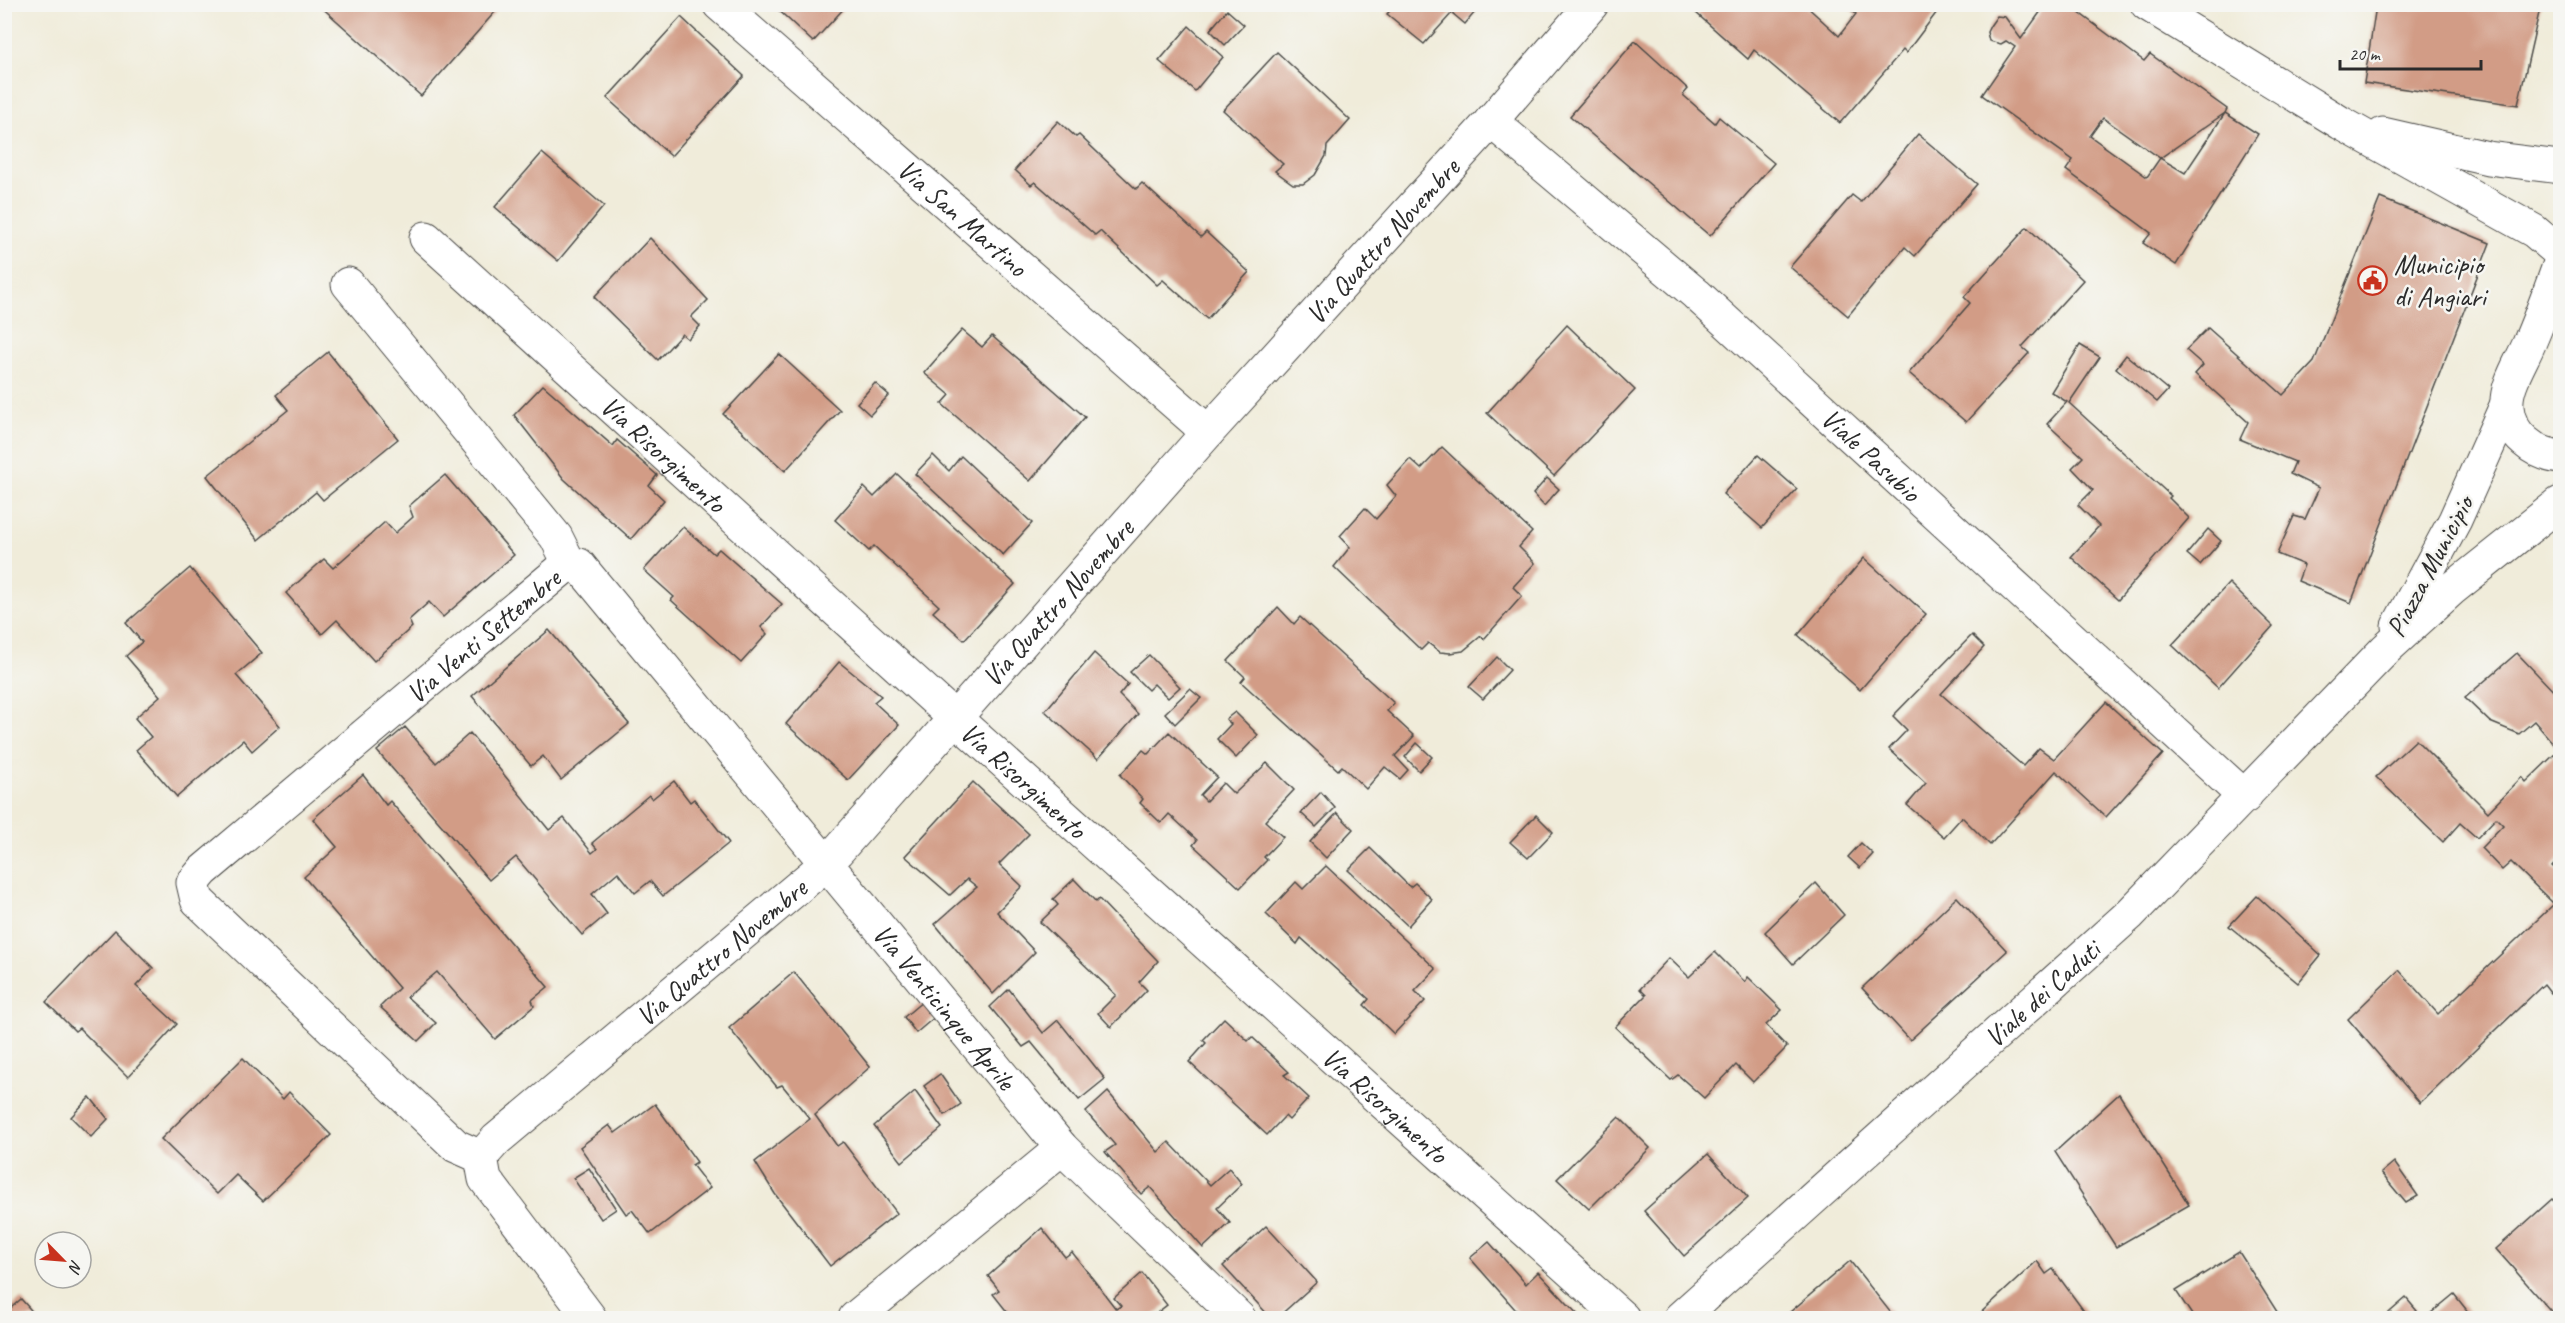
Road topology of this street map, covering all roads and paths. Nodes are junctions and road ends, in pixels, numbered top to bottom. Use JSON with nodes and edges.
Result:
{"nodes":[{"id":1,"x":718,"y":4,"type":"edge"},
{"id":2,"x":1592,"y":4,"type":"edge"},
{"id":3,"x":2147,"y":4,"type":"edge"},
{"id":4,"x":1491,"y":121,"type":"junction"},
{"id":5,"x":2341,"y":123,"type":"junction"},
{"id":6,"x":2560,"y":167,"type":"edge"},
{"id":7,"x":426,"y":238,"type":"dead end"},
{"id":8,"x":2560,"y":253,"type":"edge"},
{"id":9,"x":2560,"y":264,"type":"edge"},
{"id":10,"x":348,"y":284,"type":"dead end"},
{"id":11,"x":2506,"y":406,"type":"junction"},
{"id":12,"x":1208,"y":432,"type":"junction"},
{"id":13,"x":2560,"y":457,"type":"edge"},
{"id":14,"x":2560,"y":503,"type":"edge"},
{"id":15,"x":569,"y":563,"type":"junction"},
{"id":16,"x":2385,"y":649,"type":"junction"},
{"id":17,"x":956,"y":720,"type":"junction"},
{"id":18,"x":2245,"y":797,"type":"junction"},
{"id":19,"x":826,"y":864,"type":"junction"},
{"id":20,"x":1062,"y":1148,"type":"junction"},
{"id":21,"x":481,"y":1157,"type":"junction"},
{"id":22,"x":590,"y":1318,"type":"edge"},
{"id":23,"x":855,"y":1318,"type":"edge"},
{"id":24,"x":1239,"y":1318,"type":"edge"},
{"id":25,"x":1623,"y":1318,"type":"edge"},
{"id":26,"x":1680,"y":1318,"type":"edge"}],
"edges":[{"from":1,"to":12,"type":"street","name":"Via San Martino"},
{"from":2,"to":4,"type":"street","name":"Via Quattro Novembre"},
{"from":3,"to":5,"type":"street"},
{"from":4,"to":12,"type":"street","name":"Via Quattro Novembre"},
{"from":4,"to":18,"type":"street","name":"Viale Pasubio"},
{"from":5,"to":6,"type":"street"},
{"from":5,"to":8,"type":"street"},
{"from":7,"to":17,"type":"street","name":"Via Risorgimento"},
{"from":9,"to":11,"type":"street","name":"Piazza Municipio"},
{"from":10,"to":15,"type":"street"},
{"from":11,"to":13,"type":"street"},
{"from":11,"to":16,"type":"street","name":"Piazza Municipio"},
{"from":12,"to":17,"type":"street","name":"Via Quattro Novembre"},
{"from":14,"to":16,"type":"street","name":"Piazza Municipio"},
{"from":15,"to":19,"type":"street","name":"Via Venti Settembre"},
{"from":15,"to":21,"type":"street","name":"Via Venti Settembre"},
{"from":16,"to":18,"type":"street","name":"Viale dei Caduti"},
{"from":17,"to":19,"type":"street","name":"Via Quattro Novembre"},
{"from":17,"to":25,"type":"street","name":"Via Risorgimento"},
{"from":18,"to":26,"type":"street","name":"Viale dei Caduti"},
{"from":19,"to":20,"type":"street","name":"Via Venticinque Aprile"},
{"from":19,"to":21,"type":"street","name":"Via Quattro Novembre"},
{"from":20,"to":23,"type":"street"},
{"from":20,"to":24,"type":"street","name":"Via Venticinque Aprile"},
{"from":21,"to":22,"type":"street"}]}
